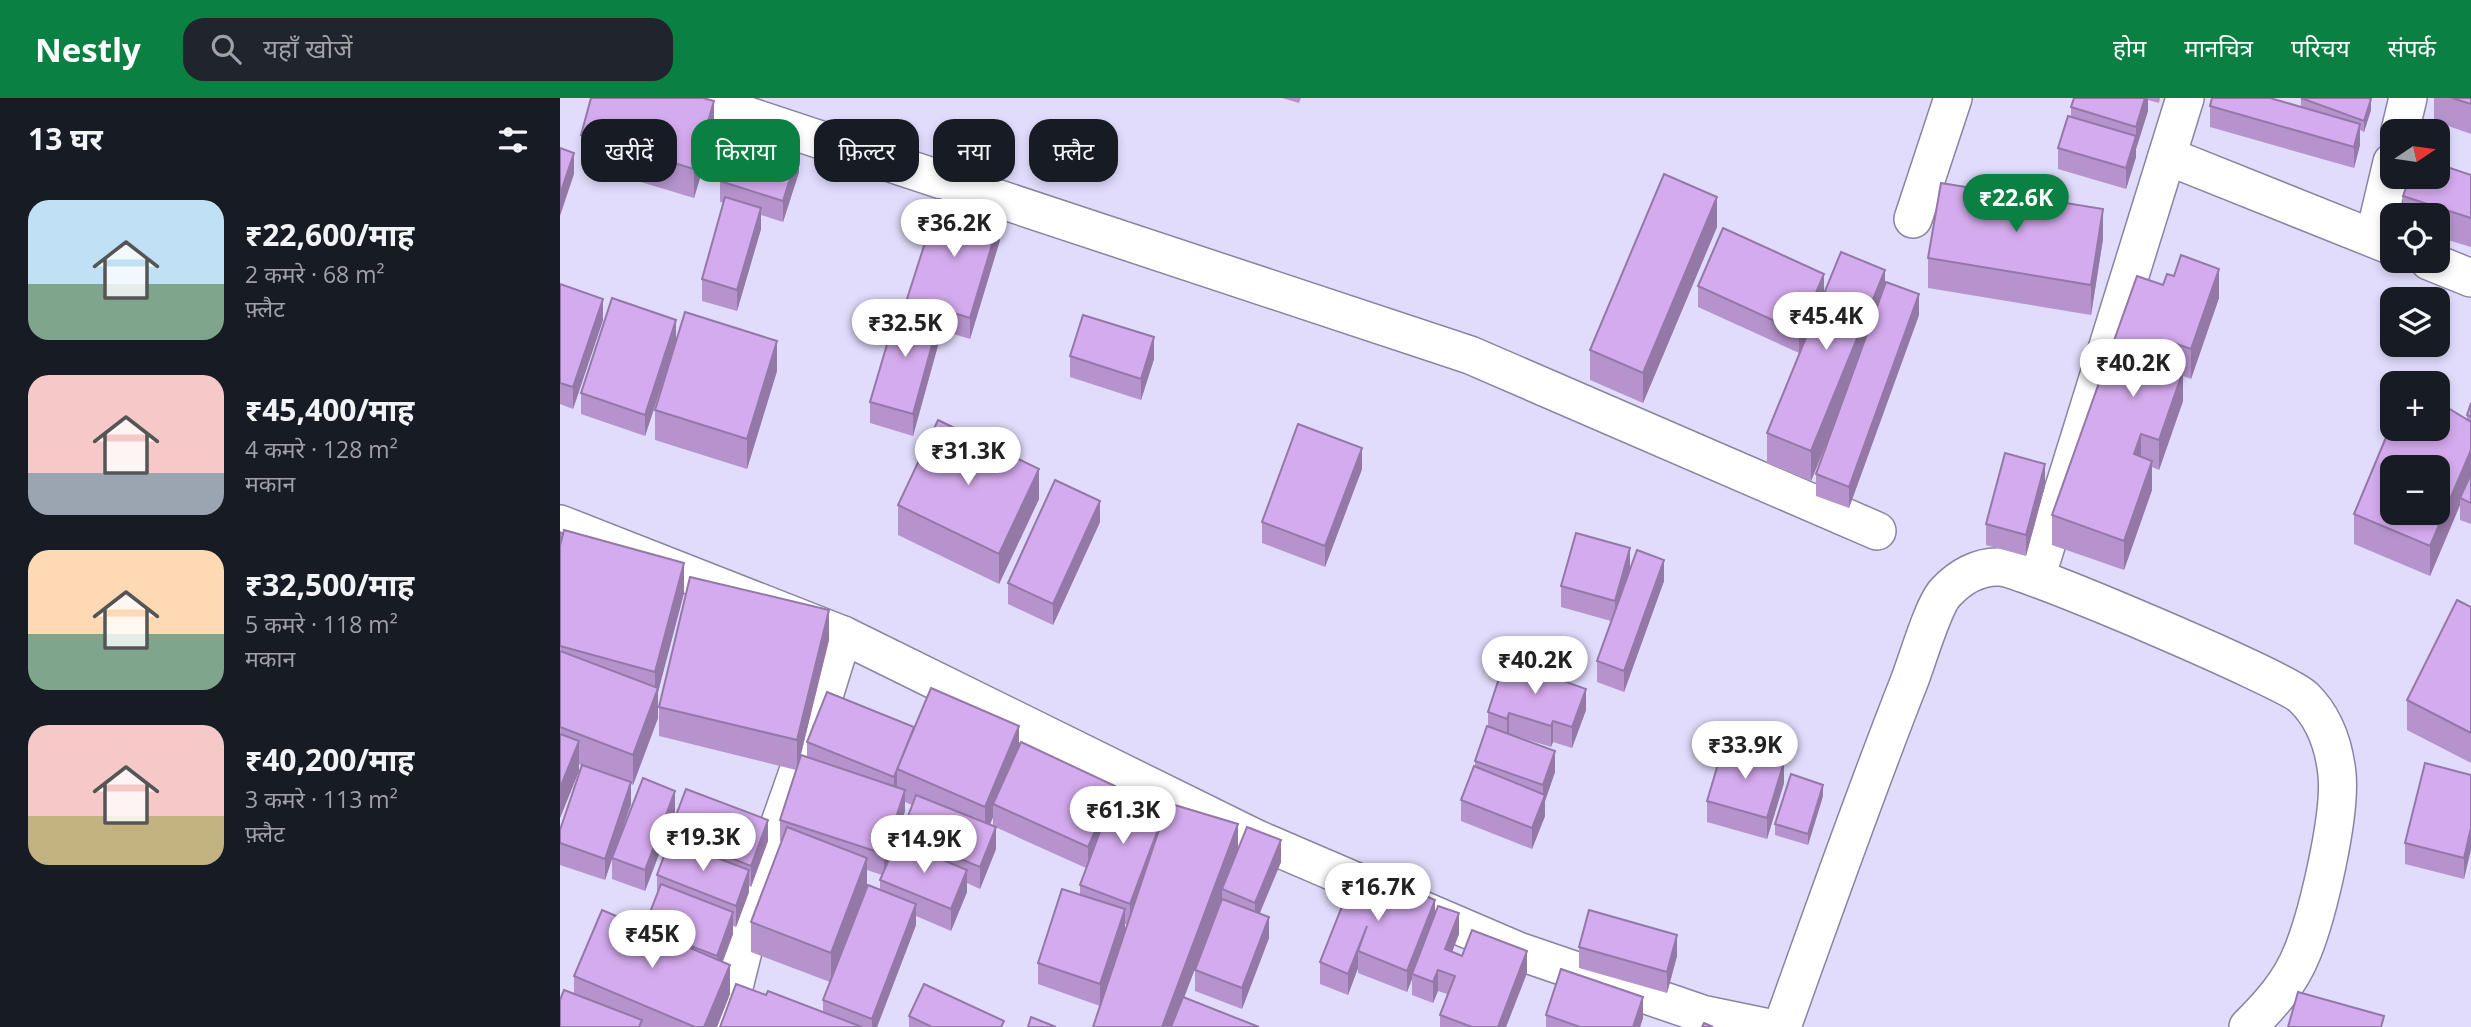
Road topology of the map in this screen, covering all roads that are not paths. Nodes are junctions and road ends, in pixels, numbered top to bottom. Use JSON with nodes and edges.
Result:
{"nodes":[{"id":1,"x":694,"y":98,"type":"edge"},
{"id":2,"x":1953,"y":98,"type":"edge"},
{"id":3,"x":2185,"y":98,"type":"edge"},
{"id":4,"x":2408,"y":98,"type":"edge"},
{"id":5,"x":2403,"y":119,"type":"edge"},
{"id":6,"x":2167,"y":156,"type":"junction"},
{"id":7,"x":1913,"y":219,"type":"dead end"},
{"id":8,"x":2380,"y":241,"type":"edge"},
{"id":9,"x":2450,"y":270,"type":"edge"},
{"id":10,"x":2471,"y":278,"type":"edge"},
{"id":11,"x":560,"y":524,"type":"edge"},
{"id":12,"x":1877,"y":531,"type":"dead end"},
{"id":13,"x":2036,"y":578,"type":"junction"},
{"id":14,"x":842,"y":635,"type":"junction"},
{"id":15,"x":768,"y":1008,"type":"edge"},
{"id":16,"x":728,"y":1011,"type":"edge"},
{"id":17,"x":1699,"y":1021,"type":"edge"},
{"id":18,"x":1765,"y":1027,"type":"edge"},
{"id":19,"x":1782,"y":1027,"type":"edge"},
{"id":20,"x":2248,"y":1027,"type":"edge"}],
"edges":[{"from":1,"to":12,"type":"street"},
{"from":2,"to":7,"type":"street"},
{"from":3,"to":6,"type":"street"},
{"from":4,"to":5,"type":"street"},
{"from":6,"to":8,"type":"street"},
{"from":6,"to":13,"type":"street"},
{"from":9,"to":10,"type":"street"},
{"from":11,"to":14,"type":"street"},
{"from":13,"to":19,"type":"street"},
{"from":13,"to":20,"type":"street"},
{"from":14,"to":16,"type":"street"},
{"from":14,"to":17,"type":"street"},
{"from":15,"to":16,"type":"street"},
{"from":17,"to":18,"type":"street"}]}
